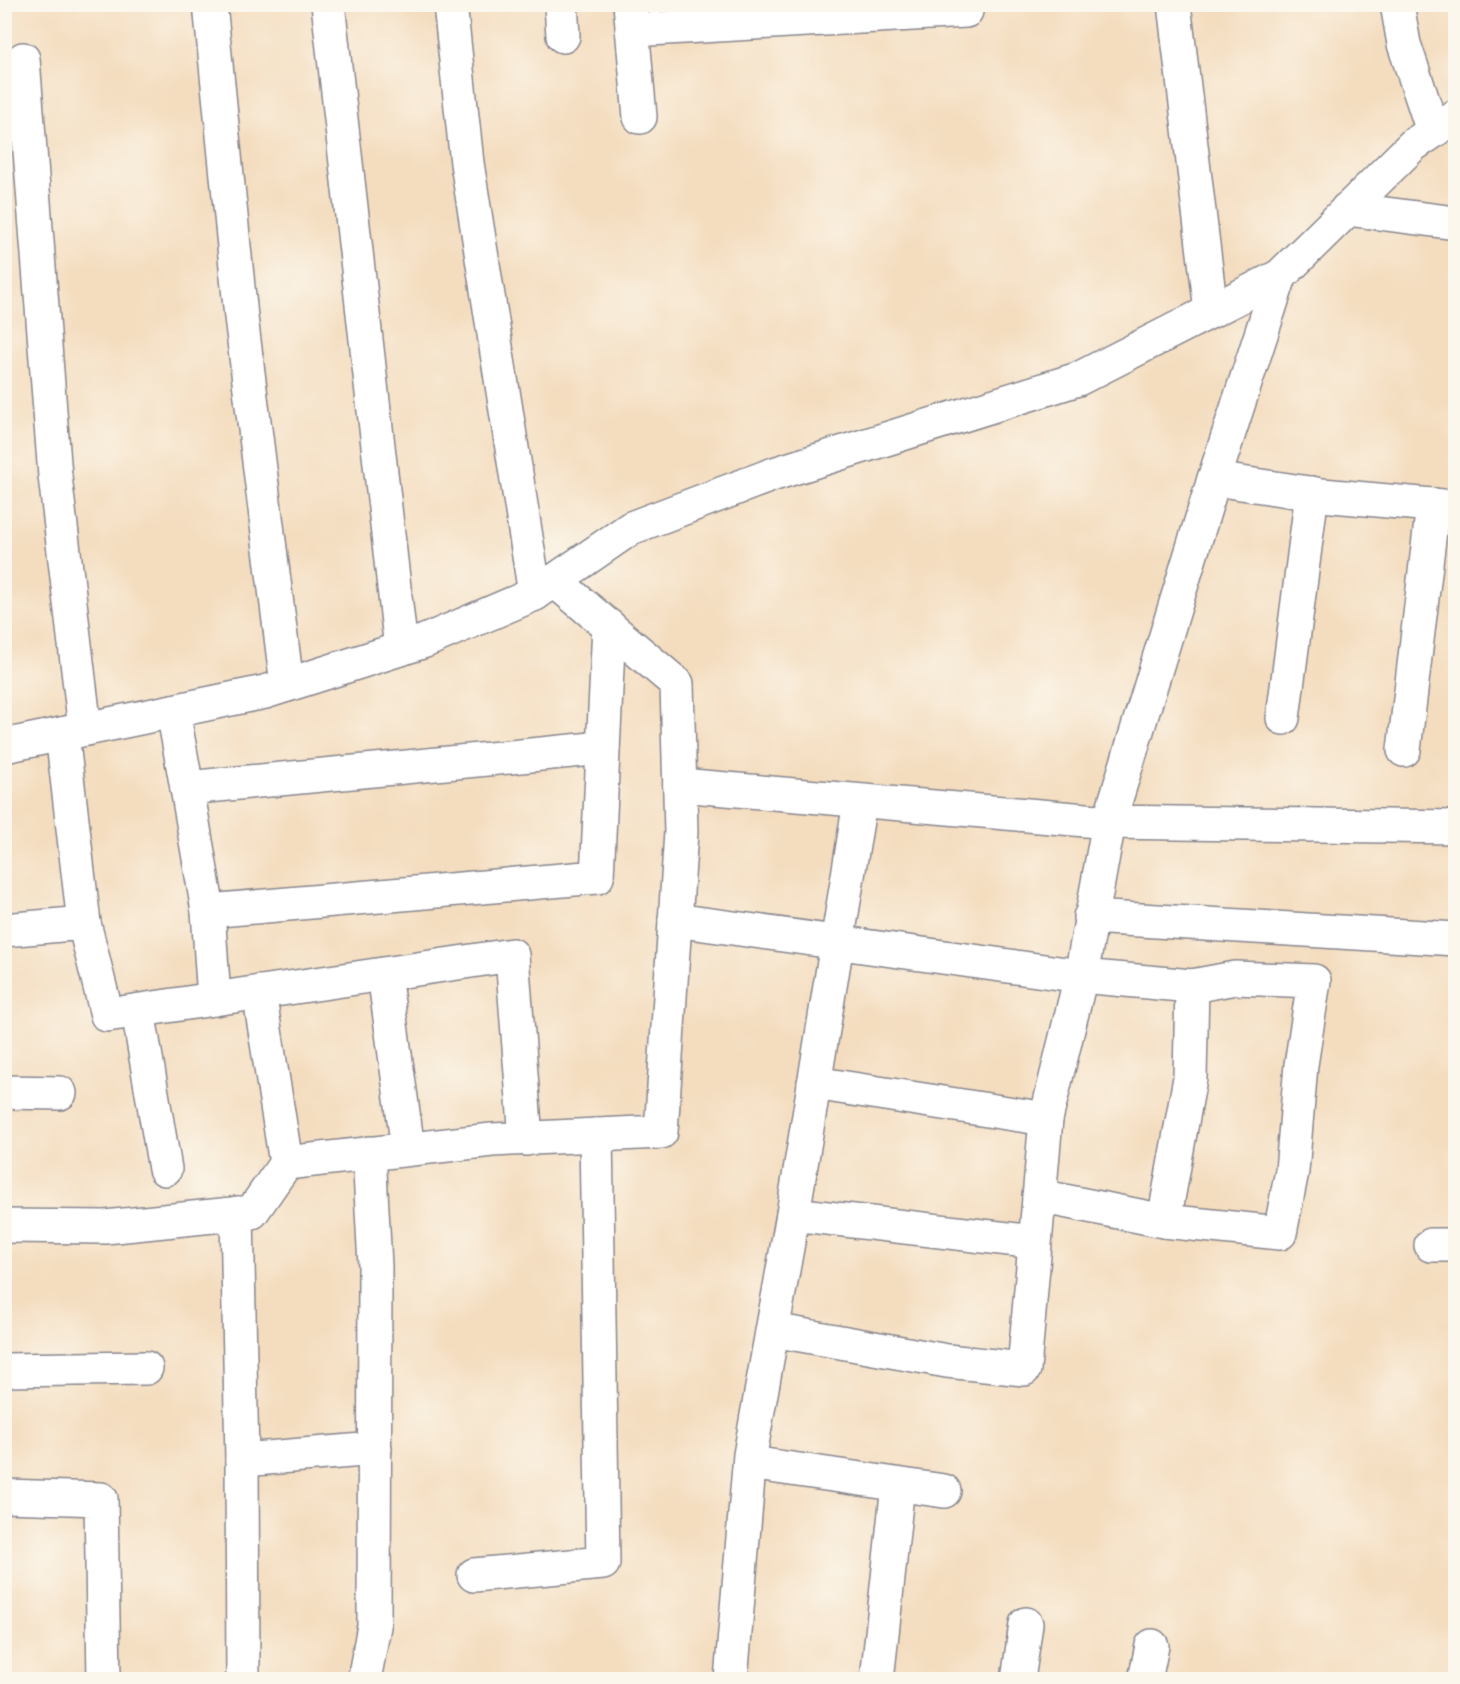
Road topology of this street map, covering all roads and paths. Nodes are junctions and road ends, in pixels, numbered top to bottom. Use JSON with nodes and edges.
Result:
{"nodes":[{"id":1,"x":210,"y":4,"type":"edge"},
{"id":2,"x":328,"y":4,"type":"edge"},
{"id":3,"x":450,"y":4,"type":"edge"},
{"id":4,"x":1174,"y":4,"type":"edge"},
{"id":5,"x":1397,"y":4,"type":"edge"},
{"id":6,"x":966,"y":11,"type":"dead end"},
{"id":7,"x":631,"y":17,"type":"edge"},
{"id":8,"x":23,"y":59,"type":"dead end"},
{"id":9,"x":640,"y":117,"type":"dead end"},
{"id":10,"x":1444,"y":124,"type":"edge"},
{"id":11,"x":1347,"y":209,"type":"junction"},
{"id":12,"x":1455,"y":223,"type":"edge"},
{"id":13,"x":1280,"y":276,"type":"junction"},
{"id":14,"x":1211,"y":311,"type":"junction"},
{"id":15,"x":1214,"y":478,"type":"junction"},
{"id":16,"x":1312,"y":493,"type":"junction"},
{"id":17,"x":1444,"y":506,"type":"edge"},
{"id":18,"x":545,"y":588,"type":"junction"},
{"id":19,"x":609,"y":626,"type":"junction"},
{"id":20,"x":401,"y":649,"type":"junction"},
{"id":21,"x":287,"y":685,"type":"junction"},
{"id":22,"x":173,"y":711,"type":"junction"},
{"id":23,"x":1283,"y":718,"type":"dead end"},
{"id":24,"x":74,"y":732,"type":"junction"},
{"id":25,"x":4,"y":746,"type":"edge"},
{"id":26,"x":603,"y":748,"type":"junction"},
{"id":27,"x":1404,"y":750,"type":"dead end"},
{"id":28,"x":680,"y":785,"type":"junction"},
{"id":29,"x":187,"y":788,"type":"junction"},
{"id":30,"x":860,"y":802,"type":"junction"},
{"id":31,"x":1109,"y":822,"type":"junction"},
{"id":32,"x":1455,"y":827,"type":"edge"},
{"id":33,"x":208,"y":911,"type":"junction"},
{"id":34,"x":1090,"y":917,"type":"junction"},
{"id":35,"x":675,"y":920,"type":"junction"},
{"id":36,"x":84,"y":923,"type":"junction"},
{"id":37,"x":4,"y":930,"type":"edge"},
{"id":38,"x":1455,"y":939,"type":"edge"},
{"id":39,"x":836,"y":942,"type":"junction"},
{"id":40,"x":384,"y":974,"type":"junction"},
{"id":41,"x":1081,"y":976,"type":"junction"},
{"id":42,"x":1192,"y":986,"type":"junction"},
{"id":43,"x":259,"y":992,"type":"junction"},
{"id":44,"x":214,"y":999,"type":"junction"},
{"id":45,"x":138,"y":1011,"type":"junction"},
{"id":46,"x":814,"y":1083,"type":"junction"},
{"id":47,"x":4,"y":1092,"type":"edge"},
{"id":48,"x":60,"y":1093,"type":"dead end"},
{"id":49,"x":1046,"y":1119,"type":"junction"},
{"id":50,"x":596,"y":1135,"type":"junction"},
{"id":51,"x":526,"y":1139,"type":"junction"},
{"id":52,"x":408,"y":1149,"type":"junction"},
{"id":53,"x":369,"y":1153,"type":"junction"},
{"id":54,"x":286,"y":1163,"type":"junction"},
{"id":55,"x":165,"y":1169,"type":"dead end"},
{"id":56,"x":1039,"y":1196,"type":"junction"},
{"id":57,"x":237,"y":1213,"type":"junction"},
{"id":58,"x":793,"y":1214,"type":"junction"},
{"id":59,"x":1164,"y":1221,"type":"junction"},
{"id":60,"x":4,"y":1226,"type":"edge"},
{"id":61,"x":1034,"y":1242,"type":"junction"},
{"id":62,"x":772,"y":1330,"type":"junction"},
{"id":63,"x":146,"y":1368,"type":"dead end"},
{"id":64,"x":4,"y":1370,"type":"edge"},
{"id":65,"x":375,"y":1449,"type":"junction"},
{"id":66,"x":243,"y":1460,"type":"junction"},
{"id":67,"x":750,"y":1463,"type":"junction"},
{"id":68,"x":898,"y":1485,"type":"junction"},
{"id":69,"x":944,"y":1491,"type":"dead end"},
{"id":70,"x":4,"y":1496,"type":"edge"},
{"id":71,"x":474,"y":1575,"type":"dead end"},
{"id":72,"x":1026,"y":1624,"type":"dead end"},
{"id":73,"x":1152,"y":1646,"type":"dead end"},
{"id":74,"x":104,"y":1680,"type":"edge"},
{"id":75,"x":243,"y":1680,"type":"edge"},
{"id":76,"x":364,"y":1680,"type":"edge"},
{"id":77,"x":731,"y":1680,"type":"edge"},
{"id":78,"x":877,"y":1680,"type":"edge"},
{"id":79,"x":1018,"y":1680,"type":"edge"},
{"id":80,"x":1145,"y":1680,"type":"edge"}],
"edges":[{"from":1,"to":21,"type":"street"},
{"from":2,"to":20,"type":"street"},
{"from":3,"to":18,"type":"street"},
{"from":4,"to":14,"type":"street"},
{"from":5,"to":10,"type":"street"},
{"from":6,"to":7,"type":"street"},
{"from":7,"to":9,"type":"street"},
{"from":8,"to":24,"type":"street"},
{"from":10,"to":11,"type":"street"},
{"from":11,"to":12,"type":"street"},
{"from":11,"to":13,"type":"street"},
{"from":13,"to":14,"type":"street"},
{"from":13,"to":15,"type":"street"},
{"from":14,"to":18,"type":"street"},
{"from":15,"to":16,"type":"street"},
{"from":15,"to":31,"type":"street"},
{"from":16,"to":17,"type":"street"},
{"from":16,"to":23,"type":"street"},
{"from":17,"to":27,"type":"street"},
{"from":18,"to":19,"type":"street"},
{"from":18,"to":20,"type":"street"},
{"from":19,"to":26,"type":"street"},
{"from":19,"to":28,"type":"street"},
{"from":20,"to":21,"type":"street"},
{"from":21,"to":22,"type":"street"},
{"from":22,"to":24,"type":"street"},
{"from":22,"to":29,"type":"street"},
{"from":24,"to":25,"type":"street"},
{"from":24,"to":36,"type":"street"},
{"from":26,"to":29,"type":"street"},
{"from":26,"to":33,"type":"street"},
{"from":28,"to":30,"type":"street"},
{"from":28,"to":35,"type":"street"},
{"from":29,"to":33,"type":"street"},
{"from":30,"to":31,"type":"street"},
{"from":30,"to":39,"type":"street"},
{"from":31,"to":32,"type":"street"},
{"from":31,"to":34,"type":"street"},
{"from":33,"to":44,"type":"street"},
{"from":34,"to":38,"type":"street"},
{"from":34,"to":41,"type":"street"},
{"from":35,"to":39,"type":"street"},
{"from":35,"to":50,"type":"street"},
{"from":36,"to":37,"type":"street"},
{"from":36,"to":45,"type":"street"},
{"from":39,"to":41,"type":"street"},
{"from":39,"to":46,"type":"street"},
{"from":40,"to":43,"type":"street"},
{"from":40,"to":51,"type":"street"},
{"from":40,"to":52,"type":"street"},
{"from":41,"to":42,"type":"street"},
{"from":41,"to":49,"type":"street"},
{"from":42,"to":59,"type":"street"},
{"from":42,"to":59,"type":"street"},
{"from":43,"to":44,"type":"street"},
{"from":43,"to":54,"type":"street"},
{"from":44,"to":45,"type":"street"},
{"from":45,"to":55,"type":"street"},
{"from":46,"to":49,"type":"street"},
{"from":46,"to":58,"type":"street"},
{"from":47,"to":48,"type":"street"},
{"from":49,"to":56,"type":"street"},
{"from":50,"to":51,"type":"street"},
{"from":50,"to":71,"type":"street"},
{"from":51,"to":52,"type":"street"},
{"from":52,"to":53,"type":"street"},
{"from":53,"to":54,"type":"street"},
{"from":53,"to":65,"type":"street"},
{"from":54,"to":57,"type":"street"},
{"from":56,"to":59,"type":"street"},
{"from":56,"to":61,"type":"street"},
{"from":57,"to":60,"type":"street"},
{"from":57,"to":66,"type":"street"},
{"from":58,"to":61,"type":"street"},
{"from":58,"to":62,"type":"street"},
{"from":61,"to":62,"type":"street"},
{"from":62,"to":67,"type":"street"},
{"from":63,"to":64,"type":"street"},
{"from":65,"to":66,"type":"street"},
{"from":65,"to":76,"type":"street"},
{"from":66,"to":75,"type":"street"},
{"from":67,"to":68,"type":"street"},
{"from":67,"to":77,"type":"street"},
{"from":68,"to":69,"type":"street"},
{"from":68,"to":78,"type":"street"},
{"from":70,"to":74,"type":"street"},
{"from":72,"to":79,"type":"street"},
{"from":73,"to":80,"type":"street"}]}
